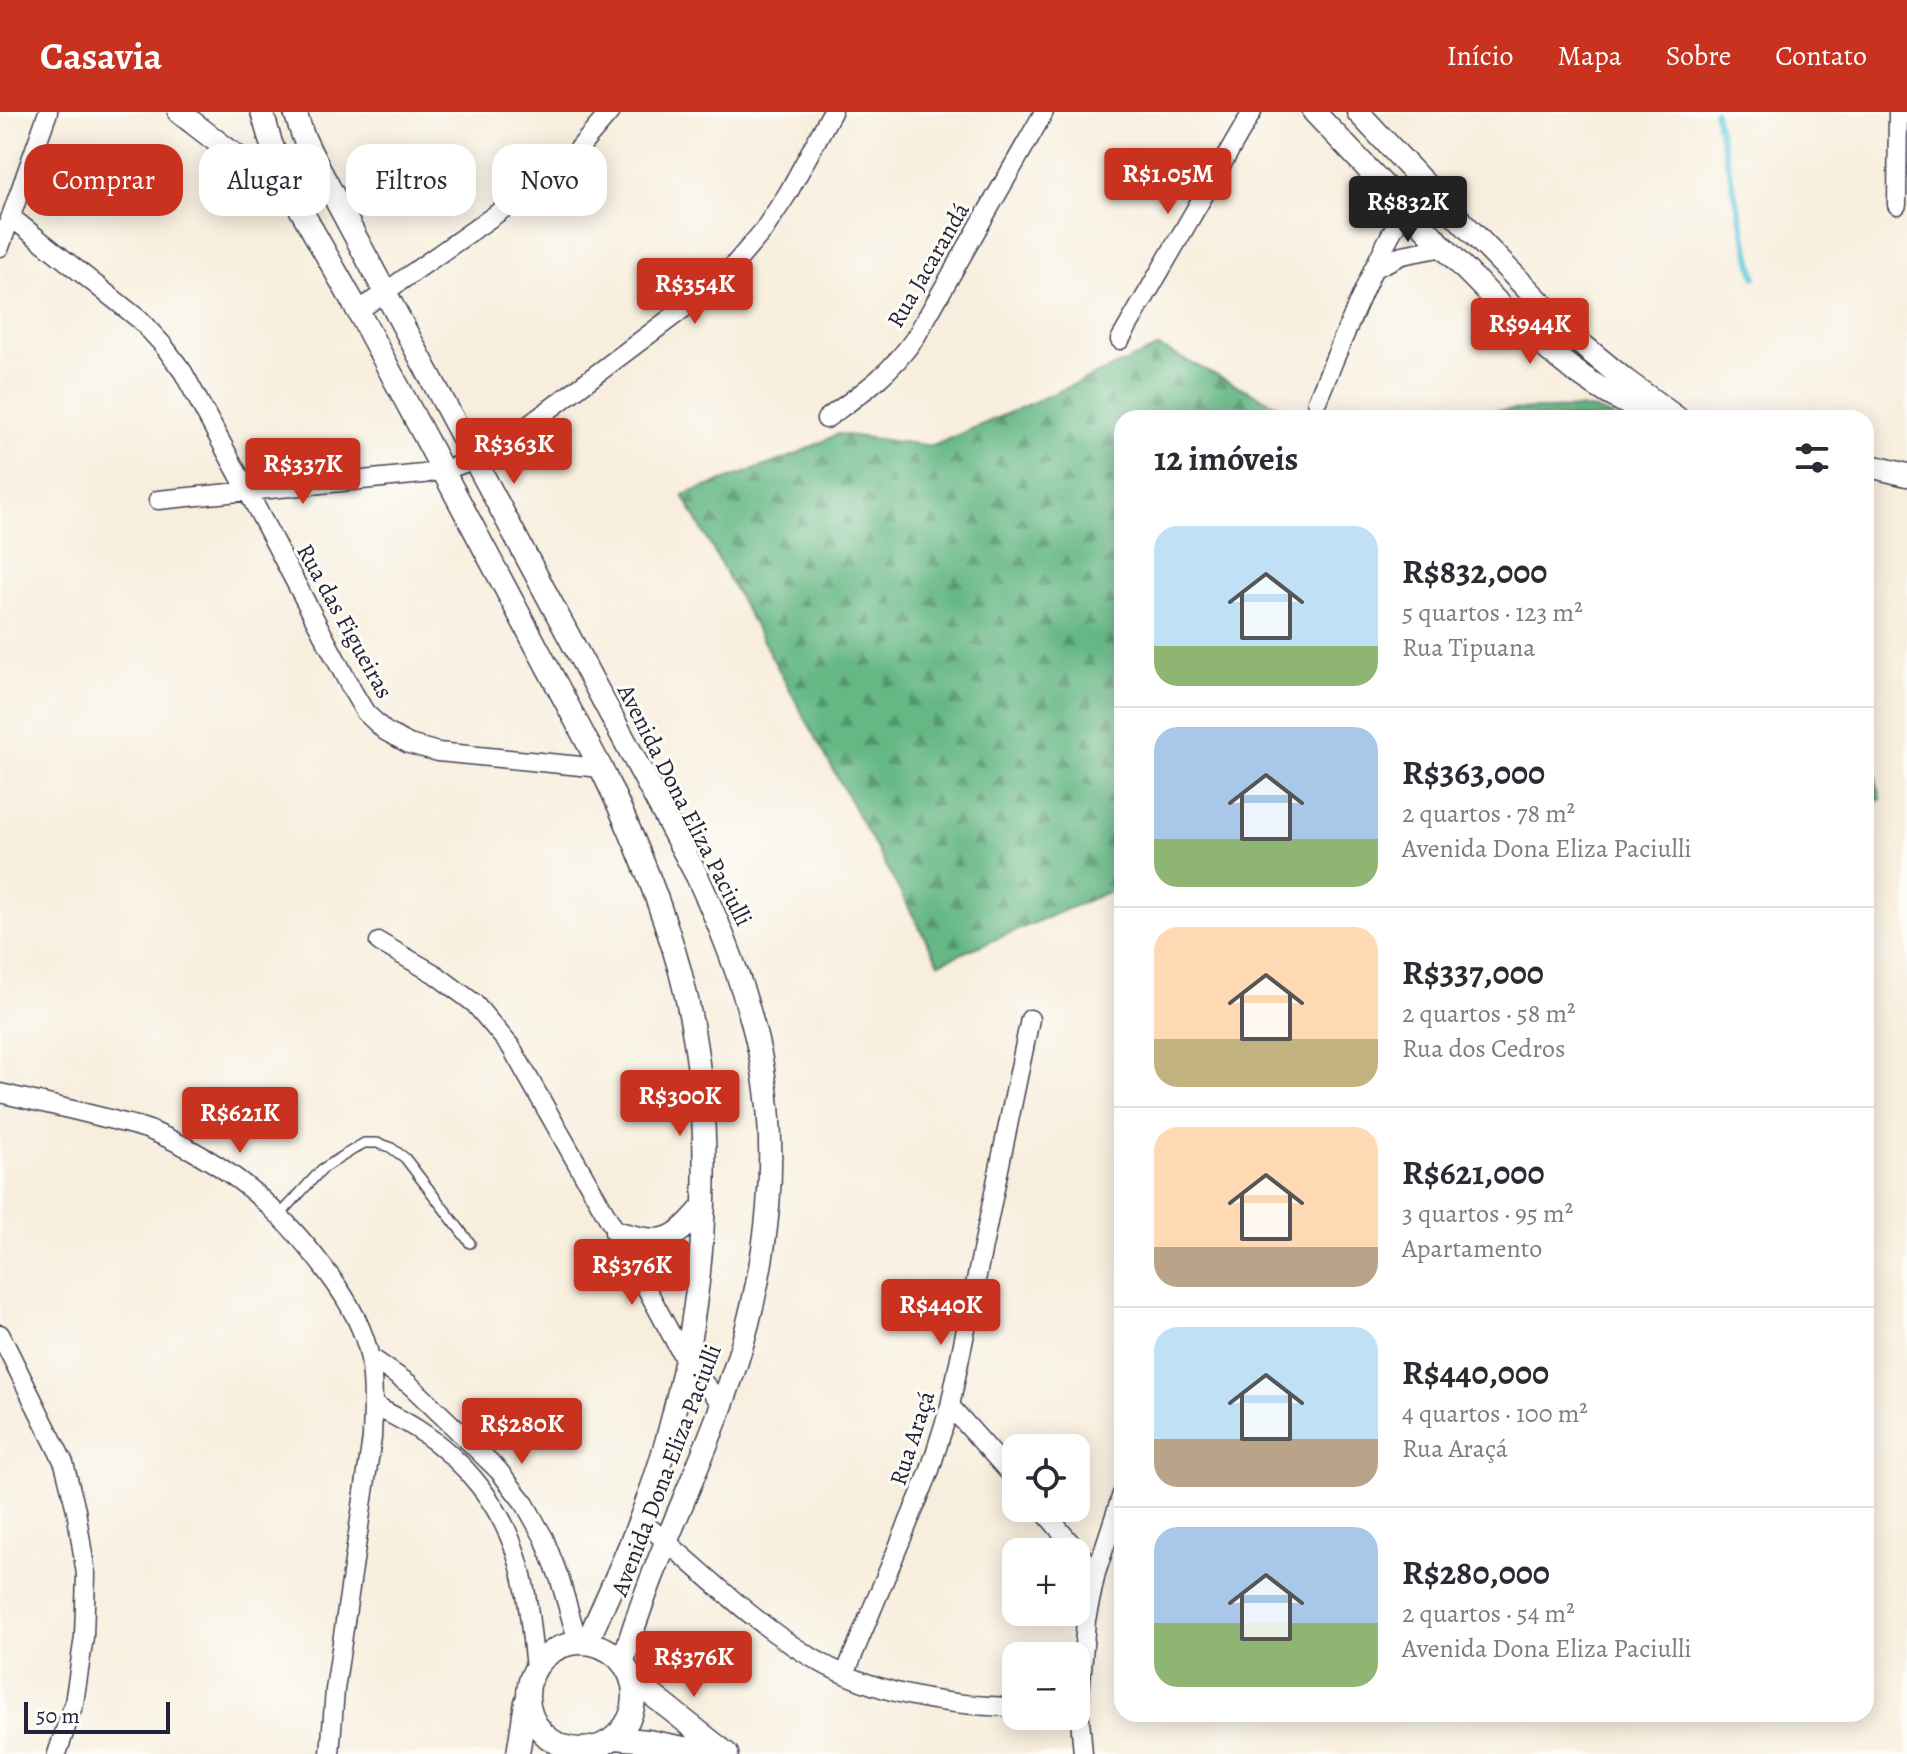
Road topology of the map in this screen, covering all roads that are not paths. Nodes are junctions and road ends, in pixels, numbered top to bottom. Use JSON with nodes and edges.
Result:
{"nodes":[{"id":1,"x":48,"y":112,"type":"edge"},
{"id":2,"x":179,"y":112,"type":"edge"},
{"id":3,"x":262,"y":112,"type":"edge"},
{"id":4,"x":295,"y":112,"type":"edge"},
{"id":5,"x":610,"y":112,"type":"edge"},
{"id":6,"x":832,"y":112,"type":"edge"},
{"id":7,"x":1044,"y":112,"type":"edge"},
{"id":8,"x":1252,"y":112,"type":"edge"},
{"id":9,"x":1314,"y":112,"type":"edge"},
{"id":10,"x":1358,"y":112,"type":"edge"},
{"id":11,"x":1898,"y":112,"type":"edge"},
{"id":12,"x":221,"y":144,"type":"edge"},
{"id":13,"x":271,"y":144,"type":"edge"},
{"id":14,"x":1422,"y":181,"type":"junction"},
{"id":15,"x":1897,"y":205,"type":"dead end"},
{"id":16,"x":1404,"y":208,"type":"junction"},
{"id":17,"x":304,"y":216,"type":"edge"},
{"id":18,"x":11,"y":217,"type":"junction"},
{"id":19,"x":0,"y":247,"type":"edge"},
{"id":20,"x":1444,"y":247,"type":"junction"},
{"id":21,"x":1373,"y":269,"type":"junction"},
{"id":22,"x":386,"y":292,"type":"junction"},
{"id":23,"x":358,"y":311,"type":"junction"},
{"id":24,"x":1120,"y":340,"type":"dead end"},
{"id":25,"x":1317,"y":401,"type":"dead end"},
{"id":26,"x":1642,"y":410,"type":"edge"},
{"id":27,"x":1666,"y":410,"type":"edge"},
{"id":28,"x":826,"y":419,"type":"dead end"},
{"id":29,"x":475,"y":461,"type":"junction"},
{"id":30,"x":1874,"y":467,"type":"edge"},
{"id":31,"x":442,"y":471,"type":"junction"},
{"id":32,"x":1907,"y":475,"type":"edge"},
{"id":33,"x":247,"y":490,"type":"junction"},
{"id":34,"x":158,"y":500,"type":"dead end"},
{"id":35,"x":601,"y":768,"type":"junction"},
{"id":36,"x":379,"y":942,"type":"dead end"},
{"id":37,"x":1030,"y":1019,"type":"dead end"},
{"id":38,"x":0,"y":1093,"type":"edge"},
{"id":39,"x":703,"y":1207,"type":"junction"},
{"id":40,"x":280,"y":1215,"type":"junction"},
{"id":41,"x":616,"y":1232,"type":"junction"},
{"id":42,"x":470,"y":1243,"type":"dead end"},
{"id":43,"x":0,"y":1334,"type":"edge"},
{"id":44,"x":370,"y":1357,"type":"junction"},
{"id":45,"x":686,"y":1362,"type":"junction"},
{"id":46,"x":721,"y":1403,"type":"junction"},
{"id":47,"x":373,"y":1405,"type":"junction"},
{"id":48,"x":950,"y":1406,"type":"junction"},
{"id":49,"x":1002,"y":1464,"type":"edge"},
{"id":50,"x":1114,"y":1518,"type":"edge"},
{"id":51,"x":640,"y":1520,"type":"junction"},
{"id":52,"x":1053,"y":1522,"type":"edge"},
{"id":53,"x":667,"y":1541,"type":"junction"},
{"id":54,"x":1096,"y":1573,"type":"junction"},
{"id":55,"x":583,"y":1642,"type":"junction"},
{"id":56,"x":1084,"y":1642,"type":"edge"},
{"id":57,"x":628,"y":1671,"type":"junction"},
{"id":58,"x":845,"y":1674,"type":"junction"},
{"id":59,"x":531,"y":1679,"type":"junction"},
{"id":60,"x":1002,"y":1706,"type":"edge"},
{"id":61,"x":1080,"y":1730,"type":"edge"},
{"id":62,"x":615,"y":1738,"type":"junction"},
{"id":63,"x":590,"y":1752,"type":"edge"},
{"id":64,"x":57,"y":1754,"type":"edge"},
{"id":65,"x":330,"y":1754,"type":"edge"},
{"id":66,"x":518,"y":1754,"type":"edge"},
{"id":67,"x":715,"y":1754,"type":"edge"},
{"id":68,"x":727,"y":1754,"type":"edge"},
{"id":69,"x":1083,"y":1754,"type":"edge"}],
"edges":[{"from":1,"to":18,"type":"street"},
{"from":2,"to":12,"type":"street"},
{"from":3,"to":13,"type":"street","name":"Avenida Dona Eliza Paciulli"},
{"from":4,"to":22,"type":"street","name":"Avenida Dona Eliza Paciulli"},
{"from":5,"to":22,"type":"street"},
{"from":6,"to":29,"type":"street"},
{"from":7,"to":28,"type":"street","name":"Rua Jacarandá"},
{"from":8,"to":24,"type":"street"},
{"from":9,"to":16,"type":"street"},
{"from":10,"to":14,"type":"street"},
{"from":11,"to":15,"type":"street"},
{"from":14,"to":16,"type":"street"},
{"from":14,"to":27,"type":"street"},
{"from":16,"to":20,"type":"street"},
{"from":16,"to":21,"type":"street"},
{"from":17,"to":23,"type":"street","name":"Avenida Dona Eliza Paciulli"},
{"from":18,"to":19,"type":"street"},
{"from":18,"to":33,"type":"street","name":"Rua das Figueiras"},
{"from":20,"to":21,"type":"street"},
{"from":20,"to":26,"type":"street"},
{"from":21,"to":25,"type":"street"},
{"from":22,"to":23,"type":"street"},
{"from":22,"to":29,"type":"street","name":"Avenida Dona Eliza Paciulli"},
{"from":23,"to":31,"type":"street","name":"Avenida Dona Eliza Paciulli"},
{"from":29,"to":31,"type":"street"},
{"from":29,"to":46,"type":"street","name":"Avenida Dona Eliza Paciulli"},
{"from":30,"to":32,"type":"street"},
{"from":31,"to":33,"type":"street"},
{"from":31,"to":35,"type":"street","name":"Avenida Dona Eliza Paciulli"},
{"from":33,"to":34,"type":"street"},
{"from":33,"to":35,"type":"street","name":"Rua das Figueiras"},
{"from":35,"to":39,"type":"street","name":"Avenida Dona Eliza Paciulli"},
{"from":36,"to":41,"type":"street"},
{"from":37,"to":48,"type":"street","name":"Rua Araçá"},
{"from":38,"to":40,"type":"street"},
{"from":39,"to":41,"type":"street"},
{"from":39,"to":45,"type":"street","name":"Avenida Dona Eliza Paciulli"},
{"from":40,"to":42,"type":"lane"},
{"from":40,"to":44,"type":"street"},
{"from":41,"to":45,"type":"street"},
{"from":43,"to":64,"type":"street"},
{"from":44,"to":47,"type":"street"},
{"from":44,"to":55,"type":"street"},
{"from":45,"to":46,"type":"street"},
{"from":45,"to":51,"type":"street","name":"Avenida Dona Eliza Paciulli"},
{"from":46,"to":53,"type":"street","name":"Avenida Dona Eliza Paciulli"},
{"from":47,"to":59,"type":"street"},
{"from":47,"to":65,"type":"street"},
{"from":48,"to":49,"type":"street"},
{"from":48,"to":58,"type":"street","name":"Rua Araçá"},
{"from":50,"to":54,"type":"street"},
{"from":51,"to":53,"type":"street"},
{"from":51,"to":55,"type":"street","name":"Avenida Dona Eliza Paciulli"},
{"from":52,"to":54,"type":"street"},
{"from":53,"to":57,"type":"street","name":"Avenida Dona Eliza Paciulli"},
{"from":53,"to":58,"type":"street"},
{"from":54,"to":56,"type":"street"},
{"from":55,"to":57,"type":"street"},
{"from":55,"to":59,"type":"street"},
{"from":57,"to":62,"type":"street"},
{"from":57,"to":68,"type":"street"},
{"from":58,"to":60,"type":"street"},
{"from":59,"to":63,"type":"street"},
{"from":59,"to":66,"type":"street"},
{"from":61,"to":69,"type":"street"},
{"from":62,"to":63,"type":"street"},
{"from":62,"to":67,"type":"street"}]}
